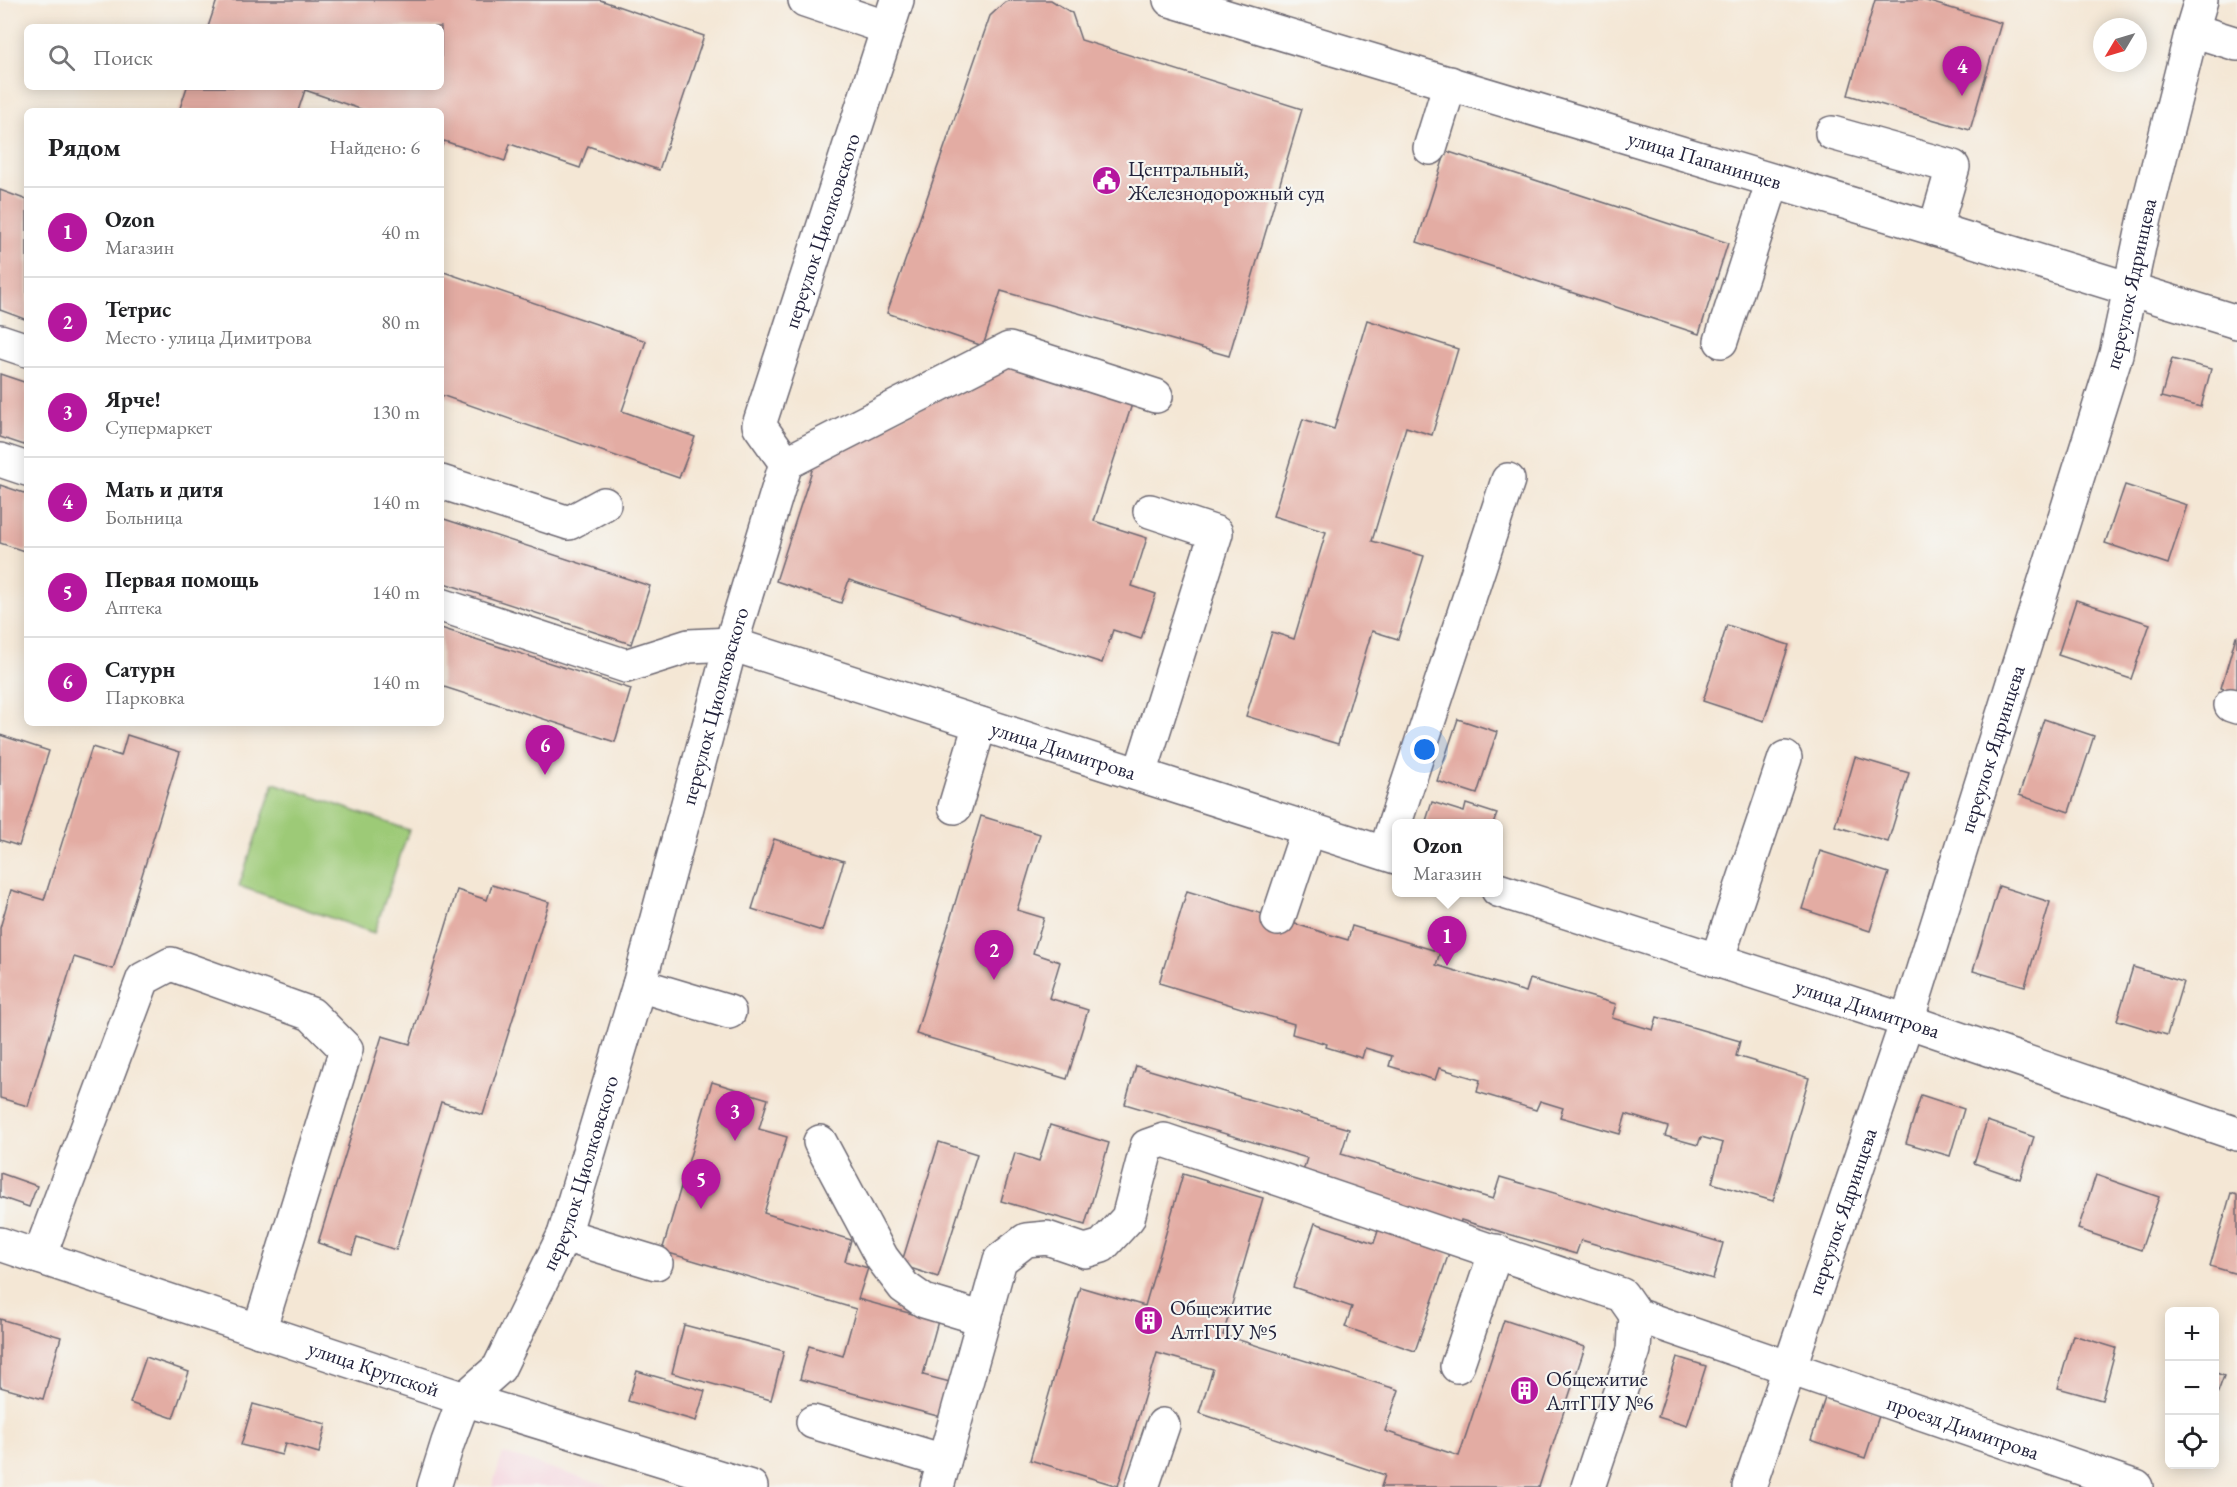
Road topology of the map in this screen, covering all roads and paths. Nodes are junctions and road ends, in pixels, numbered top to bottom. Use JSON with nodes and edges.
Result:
{"nodes":[{"id":1,"x":804,"y":0,"type":"edge"},
{"id":2,"x":1170,"y":0,"type":"edge"},
{"id":3,"x":892,"y":14,"type":"edge"},
{"id":4,"x":2197,"y":15,"type":"edge"},
{"id":5,"x":2237,"y":44,"type":"edge"},
{"id":6,"x":1450,"y":83,"type":"junction"},
{"id":7,"x":1832,"y":133,"type":"dead end"},
{"id":8,"x":1430,"y":148,"type":"dead end"},
{"id":9,"x":1773,"y":181,"type":"junction"},
{"id":10,"x":1935,"y":229,"type":"junction"},
{"id":11,"x":2130,"y":290,"type":"junction"},
{"id":12,"x":2237,"y":322,"type":"edge"},
{"id":13,"x":0,"y":341,"type":"edge"},
{"id":14,"x":1720,"y":341,"type":"dead end"},
{"id":15,"x":24,"y":349,"type":"edge"},
{"id":16,"x":1156,"y":396,"type":"dead end"},
{"id":17,"x":0,"y":460,"type":"edge"},
{"id":18,"x":786,"y":463,"type":"junction"},
{"id":19,"x":24,"y":468,"type":"edge"},
{"id":20,"x":1508,"y":480,"type":"dead end"},
{"id":21,"x":444,"y":483,"type":"edge"},
{"id":22,"x":604,"y":504,"type":"dead end"},
{"id":23,"x":1150,"y":511,"type":"dead end"},
{"id":24,"x":444,"y":606,"type":"edge"},
{"id":25,"x":731,"y":644,"type":"junction"},
{"id":26,"x":980,"y":724,"type":"junction"},
{"id":27,"x":1785,"y":758,"type":"dead end"},
{"id":28,"x":1140,"y":774,"type":"junction"},
{"id":29,"x":955,"y":807,"type":"dead end"},
{"id":30,"x":1402,"y":819,"type":"edge"},
{"id":31,"x":1308,"y":829,"type":"junction"},
{"id":32,"x":1391,"y":855,"type":"edge"},
{"id":33,"x":1503,"y":892,"type":"edge"},
{"id":34,"x":1278,"y":919,"type":"dead end"},
{"id":35,"x":1717,"y":960,"type":"junction"},
{"id":36,"x":639,"y":985,"type":"junction"},
{"id":37,"x":729,"y":1012,"type":"dead end"},
{"id":38,"x":1907,"y":1021,"type":"junction"},
{"id":39,"x":2237,"y":1134,"type":"edge"},
{"id":40,"x":820,"y":1142,"type":"dead end"},
{"id":41,"x":564,"y":1235,"type":"junction"},
{"id":42,"x":0,"y":1244,"type":"edge"},
{"id":43,"x":1496,"y":1251,"type":"junction"},
{"id":44,"x":39,"y":1257,"type":"junction"},
{"id":45,"x":656,"y":1263,"type":"dead end"},
{"id":46,"x":1636,"y":1315,"type":"junction"},
{"id":47,"x":984,"y":1319,"type":"junction"},
{"id":48,"x":259,"y":1331,"type":"junction"},
{"id":49,"x":1457,"y":1366,"type":"dead end"},
{"id":50,"x":1789,"y":1369,"type":"junction"},
{"id":51,"x":464,"y":1399,"type":"junction"},
{"id":52,"x":813,"y":1422,"type":"dead end"},
{"id":53,"x":1163,"y":1425,"type":"dead end"},
{"id":54,"x":941,"y":1474,"type":"edge"},
{"id":55,"x":434,"y":1487,"type":"edge"},
{"id":56,"x":751,"y":1487,"type":"edge"},
{"id":57,"x":1142,"y":1487,"type":"edge"},
{"id":58,"x":1588,"y":1487,"type":"edge"},
{"id":59,"x":1749,"y":1487,"type":"edge"},
{"id":60,"x":2136,"y":1487,"type":"edge"}],
"edges":[{"from":1,"to":3,"type":"street"},
{"from":2,"to":6,"type":"street","name":"улица Папанинцев"},
{"from":3,"to":18,"type":"street","name":"переулок Циолковского"},
{"from":4,"to":5,"type":"street"},
{"from":4,"to":11,"type":"street","name":"переулок Ядринцева"},
{"from":6,"to":8,"type":"street"},
{"from":6,"to":9,"type":"street","name":"улица Папанинцев"},
{"from":7,"to":10,"type":"street"},
{"from":9,"to":10,"type":"street","name":"улица Папанинцев"},
{"from":9,"to":14,"type":"street"},
{"from":10,"to":11,"type":"street","name":"улица Папанинцев"},
{"from":11,"to":12,"type":"street","name":"улица Папанинцев"},
{"from":11,"to":38,"type":"street","name":"переулок Ядринцева"},
{"from":13,"to":15,"type":"street"},
{"from":16,"to":18,"type":"street"},
{"from":17,"to":19,"type":"street"},
{"from":18,"to":25,"type":"street","name":"переулок Циолковского"},
{"from":20,"to":30,"type":"street"},
{"from":21,"to":22,"type":"street"},
{"from":23,"to":28,"type":"street"},
{"from":24,"to":25,"type":"street"},
{"from":25,"to":26,"type":"street","name":"улица Димитрова"},
{"from":25,"to":36,"type":"street","name":"переулок Циолковского"},
{"from":26,"to":28,"type":"street","name":"улица Димитрова"},
{"from":26,"to":29,"type":"street"},
{"from":27,"to":35,"type":"street"},
{"from":28,"to":31,"type":"street","name":"улица Димитрова"},
{"from":31,"to":32,"type":"street","name":"улица Димитрова"},
{"from":31,"to":34,"type":"street"},
{"from":33,"to":35,"type":"street","name":"улица Димитрова"},
{"from":35,"to":38,"type":"street","name":"улица Димитрова"},
{"from":36,"to":37,"type":"street"},
{"from":36,"to":41,"type":"street","name":"переулок Циолковского"},
{"from":38,"to":39,"type":"street","name":"улица Димитрова"},
{"from":38,"to":50,"type":"street","name":"переулок Ядринцева"},
{"from":40,"to":47,"type":"street"},
{"from":41,"to":45,"type":"street"},
{"from":41,"to":51,"type":"street","name":"переулок Циолковского"},
{"from":42,"to":44,"type":"street","name":"улица Крупской"},
{"from":43,"to":46,"type":"street"},
{"from":43,"to":47,"type":"street"},
{"from":43,"to":49,"type":"street"},
{"from":44,"to":48,"type":"street","name":"улица Крупской"},
{"from":44,"to":48,"type":"street"},
{"from":46,"to":50,"type":"street","name":"проезд Димитрова"},
{"from":46,"to":58,"type":"street"},
{"from":47,"to":54,"type":"street"},
{"from":48,"to":51,"type":"street","name":"улица Крупской"},
{"from":50,"to":59,"type":"street","name":"переулок Ядринцева"},
{"from":50,"to":60,"type":"street","name":"проезд Димитрова"},
{"from":51,"to":55,"type":"street"},
{"from":51,"to":56,"type":"street","name":"улица Крупской"},
{"from":52,"to":54,"type":"street"},
{"from":53,"to":57,"type":"street"}]}
